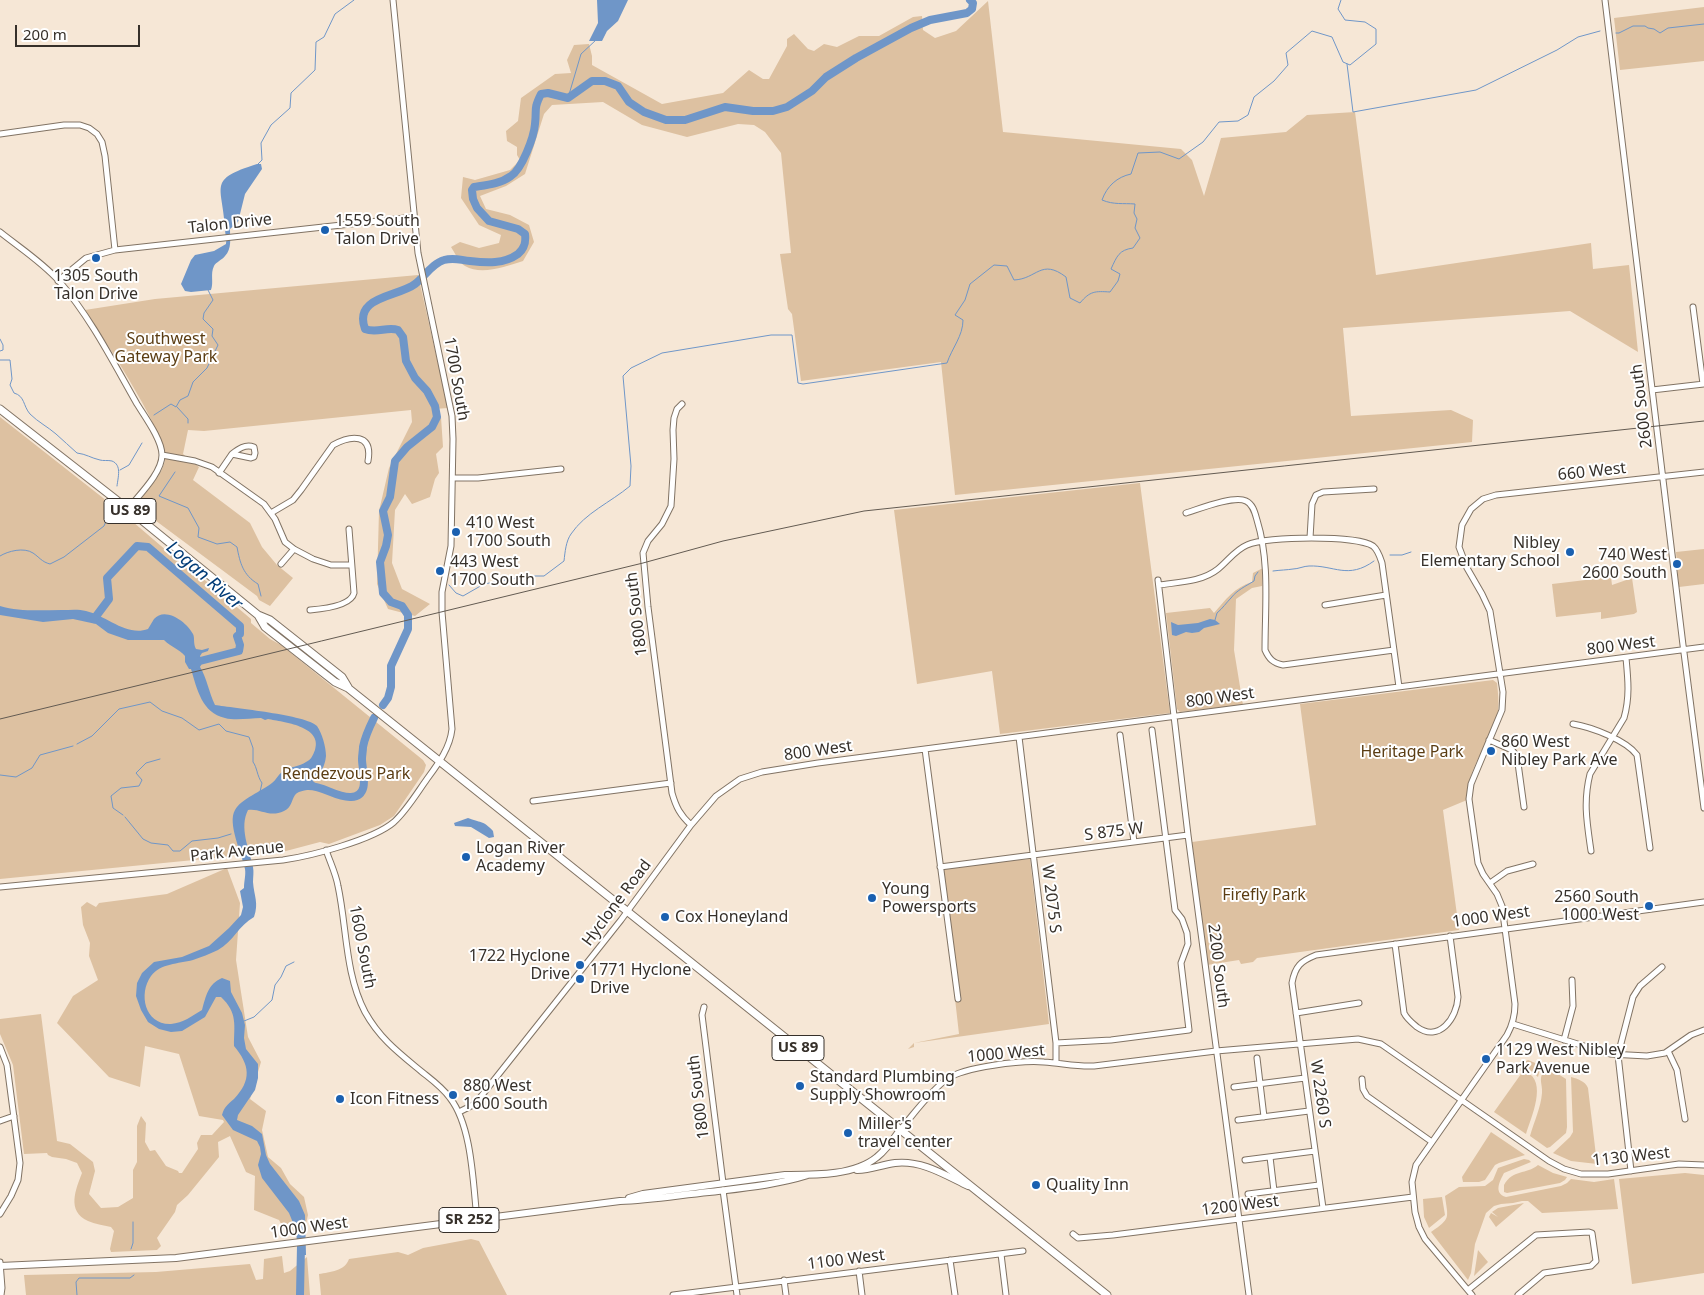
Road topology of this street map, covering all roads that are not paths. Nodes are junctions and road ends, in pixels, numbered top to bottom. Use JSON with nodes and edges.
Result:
{"nodes":[{"id":1,"x":393,"y":0,"type":"edge"},
{"id":2,"x":1605,"y":0,"type":"edge"},
{"id":3,"x":0,"y":134,"type":"edge"},
{"id":4,"x":414,"y":217,"type":"junction"},
{"id":5,"x":0,"y":232,"type":"edge"},
{"id":6,"x":115,"y":250,"type":"junction"},
{"id":7,"x":58,"y":281,"type":"junction"},
{"id":8,"x":1693,"y":307,"type":"dead end"},
{"id":9,"x":1704,"y":384,"type":"edge"},
{"id":10,"x":1652,"y":390,"type":"junction"},
{"id":11,"x":682,"y":404,"type":"dead end"},
{"id":12,"x":0,"y":409,"type":"edge"},
{"id":13,"x":243,"y":447,"type":"junction"},
{"id":14,"x":232,"y":454,"type":"junction"},
{"id":15,"x":162,"y":455,"type":"junction"},
{"id":16,"x":244,"y":458,"type":"junction"},
{"id":17,"x":368,"y":460,"type":"dead end"},
{"id":18,"x":561,"y":469,"type":"dead end"},
{"id":19,"x":219,"y":472,"type":"junction"},
{"id":20,"x":1704,"y":472,"type":"edge"},
{"id":21,"x":1663,"y":477,"type":"junction"},
{"id":22,"x":453,"y":478,"type":"junction"},
{"id":23,"x":1374,"y":489,"type":"dead end"},
{"id":24,"x":128,"y":509,"type":"junction"},
{"id":25,"x":271,"y":513,"type":"junction"},
{"id":26,"x":1186,"y":513,"type":"dead end"},
{"id":27,"x":349,"y":528,"type":"dead end"},
{"id":28,"x":1310,"y":538,"type":"junction"},
{"id":29,"x":1263,"y":541,"type":"junction"},
{"id":30,"x":294,"y":550,"type":"junction"},
{"id":31,"x":282,"y":564,"type":"dead end"},
{"id":32,"x":351,"y":565,"type":"junction"},
{"id":33,"x":1386,"y":595,"type":"junction"},
{"id":34,"x":1325,"y":604,"type":"dead end"},
{"id":35,"x":310,"y":610,"type":"dead end"},
{"id":36,"x":1704,"y":647,"type":"edge"},
{"id":37,"x":1394,"y":650,"type":"junction"},
{"id":38,"x":1684,"y":650,"type":"junction"},
{"id":39,"x":1626,"y":658,"type":"junction"},
{"id":40,"x":1500,"y":674,"type":"junction"},
{"id":41,"x":1399,"y":687,"type":"junction"},
{"id":42,"x":1175,"y":717,"type":"junction"},
{"id":43,"x":1574,"y":724,"type":"dead end"},
{"id":44,"x":1152,"y":730,"type":"dead end"},
{"id":45,"x":1120,"y":734,"type":"dead end"},
{"id":46,"x":1019,"y":737,"type":"junction"},
{"id":47,"x":1612,"y":737,"type":"junction"},
{"id":48,"x":1489,"y":740,"type":"junction"},
{"id":49,"x":925,"y":749,"type":"junction"},
{"id":50,"x":439,"y":760,"type":"junction"},
{"id":51,"x":740,"y":779,"type":"joint"},
{"id":52,"x":671,"y":783,"type":"junction"},
{"id":53,"x":1703,"y":785,"type":"edge"},
{"id":54,"x":533,"y":800,"type":"dead end"},
{"id":55,"x":1524,"y":807,"type":"dead end"},
{"id":56,"x":1704,"y":808,"type":"edge"},
{"id":57,"x":691,"y":825,"type":"junction"},
{"id":58,"x":1188,"y":835,"type":"junction"},
{"id":59,"x":1165,"y":838,"type":"junction"},
{"id":60,"x":1134,"y":842,"type":"junction"},
{"id":61,"x":1650,"y":848,"type":"dead end"},
{"id":62,"x":326,"y":850,"type":"junction"},
{"id":63,"x":1591,"y":851,"type":"dead end"},
{"id":64,"x":1033,"y":855,"type":"junction"},
{"id":65,"x":1533,"y":864,"type":"dead end"},
{"id":66,"x":940,"y":867,"type":"junction"},
{"id":67,"x":1490,"y":883,"type":"junction"},
{"id":68,"x":0,"y":887,"type":"edge"},
{"id":69,"x":1704,"y":902,"type":"edge"},
{"id":70,"x":627,"y":912,"type":"junction"},
{"id":71,"x":1506,"y":929,"type":"junction"},
{"id":72,"x":1450,"y":936,"type":"junction"},
{"id":73,"x":1395,"y":944,"type":"junction"},
{"id":74,"x":1662,"y":968,"type":"dead end"},
{"id":75,"x":1572,"y":980,"type":"dead end"},
{"id":76,"x":1292,"y":982,"type":"joint"},
{"id":77,"x":958,"y":999,"type":"dead end"},
{"id":78,"x":1359,"y":1003,"type":"dead end"},
{"id":79,"x":704,"y":1007,"type":"dead end"},
{"id":80,"x":1296,"y":1013,"type":"junction"},
{"id":81,"x":1513,"y":1024,"type":"junction"},
{"id":82,"x":1704,"y":1030,"type":"edge"},
{"id":83,"x":1564,"y":1040,"type":"junction"},
{"id":84,"x":1056,"y":1043,"type":"junction"},
{"id":85,"x":1301,"y":1044,"type":"junction"},
{"id":86,"x":0,"y":1048,"type":"edge"},
{"id":87,"x":1216,"y":1051,"type":"junction"},
{"id":88,"x":1668,"y":1051,"type":"junction"},
{"id":89,"x":1618,"y":1055,"type":"junction"},
{"id":90,"x":1256,"y":1058,"type":"dead end"},
{"id":91,"x":1056,"y":1063,"type":"junction"},
{"id":92,"x":1305,"y":1078,"type":"junction"},
{"id":93,"x":1362,"y":1080,"type":"dead end"},
{"id":94,"x":1260,"y":1084,"type":"junction"},
{"id":95,"x":1234,"y":1087,"type":"dead end"},
{"id":96,"x":1462,"y":1101,"type":"junction"},
{"id":97,"x":1310,"y":1111,"type":"junction"},
{"id":98,"x":459,"y":1112,"type":"junction"},
{"id":99,"x":14,"y":1116,"type":"junction"},
{"id":100,"x":1264,"y":1117,"type":"junction"},
{"id":101,"x":1684,"y":1119,"type":"dead end"},
{"id":102,"x":0,"y":1120,"type":"edge"},
{"id":103,"x":1238,"y":1120,"type":"dead end"},
{"id":104,"x":900,"y":1130,"type":"junction"},
{"id":105,"x":1432,"y":1142,"type":"junction"},
{"id":106,"x":1315,"y":1151,"type":"junction"},
{"id":107,"x":1270,"y":1157,"type":"junction"},
{"id":108,"x":1245,"y":1160,"type":"dead end"},
{"id":109,"x":1704,"y":1165,"type":"edge"},
{"id":110,"x":853,"y":1170,"type":"junction"},
{"id":111,"x":1631,"y":1171,"type":"junction"},
{"id":112,"x":808,"y":1175,"type":"junction"},
{"id":113,"x":1319,"y":1185,"type":"junction"},
{"id":114,"x":723,"y":1186,"type":"junction"},
{"id":115,"x":971,"y":1188,"type":"junction"},
{"id":116,"x":1274,"y":1191,"type":"junction"},
{"id":117,"x":1248,"y":1194,"type":"dead end"},
{"id":118,"x":1413,"y":1197,"type":"junction"},
{"id":119,"x":620,"y":1200,"type":"junction"},
{"id":120,"x":1322,"y":1208,"type":"junction"},
{"id":121,"x":0,"y":1214,"type":"edge"},
{"id":122,"x":477,"y":1219,"type":"junction"},
{"id":123,"x":1239,"y":1219,"type":"junction"},
{"id":124,"x":1072,"y":1234,"type":"dead end"},
{"id":125,"x":1023,"y":1251,"type":"dead end"},
{"id":126,"x":1001,"y":1254,"type":"junction"},
{"id":127,"x":950,"y":1260,"type":"junction"},
{"id":128,"x":0,"y":1262,"type":"edge"},
{"id":129,"x":0,"y":1266,"type":"edge"},
{"id":130,"x":859,"y":1271,"type":"junction"},
{"id":131,"x":784,"y":1280,"type":"junction"},
{"id":132,"x":736,"y":1287,"type":"junction"},
{"id":133,"x":1468,"y":1290,"type":"junction"},
{"id":134,"x":1,"y":1295,"type":"edge"},
{"id":135,"x":673,"y":1295,"type":"edge"},
{"id":136,"x":737,"y":1295,"type":"edge"},
{"id":137,"x":786,"y":1295,"type":"edge"},
{"id":138,"x":862,"y":1295,"type":"edge"},
{"id":139,"x":955,"y":1295,"type":"edge"},
{"id":140,"x":1006,"y":1295,"type":"edge"},
{"id":141,"x":1107,"y":1295,"type":"edge"},
{"id":142,"x":1249,"y":1295,"type":"edge"},
{"id":143,"x":1472,"y":1295,"type":"edge"},
{"id":144,"x":1518,"y":1295,"type":"edge"}],
"edges":[{"from":1,"to":4,"type":"street","name":"1700 South"},
{"from":2,"to":10,"type":"street","name":"2600 South"},
{"from":3,"to":6,"type":"street"},
{"from":4,"to":6,"type":"street","name":"Talon Drive"},
{"from":4,"to":22,"type":"street","name":"1700 South"},
{"from":5,"to":7,"type":"street"},
{"from":6,"to":7,"type":"street","name":"Talon Drive"},
{"from":7,"to":15,"type":"street"},
{"from":8,"to":9,"type":"street"},
{"from":9,"to":10,"type":"street"},
{"from":10,"to":21,"type":"street","name":"2600 South"},
{"from":11,"to":52,"type":"street","name":"1800 South"},
{"from":12,"to":24,"type":"highway","number":"US 89"},
{"from":13,"to":14,"type":"street"},
{"from":13,"to":16,"type":"street"},
{"from":13,"to":16,"type":"street"},
{"from":14,"to":16,"type":"street"},
{"from":14,"to":19,"type":"street"},
{"from":15,"to":19,"type":"street"},
{"from":15,"to":24,"type":"street"},
{"from":17,"to":25,"type":"street"},
{"from":18,"to":22,"type":"street"},
{"from":19,"to":25,"type":"street"},
{"from":20,"to":21,"type":"street","name":"660 West"},
{"from":21,"to":38,"type":"street","name":"2600 South"},
{"from":21,"to":40,"type":"street","name":"660 West"},
{"from":22,"to":50,"type":"street","name":"1700 South"},
{"from":23,"to":28,"type":"street"},
{"from":24,"to":50,"type":"highway","number":"US 89"},
{"from":25,"to":30,"type":"street"},
{"from":26,"to":29,"type":"street"},
{"from":27,"to":32,"type":"street"},
{"from":28,"to":29,"type":"street"},
{"from":28,"to":33,"type":"street"},
{"from":29,"to":37,"type":"street"},
{"from":29,"to":42,"type":"street","name":"2200 South"},
{"from":30,"to":31,"type":"street"},
{"from":30,"to":32,"type":"street"},
{"from":32,"to":35,"type":"street"},
{"from":33,"to":34,"type":"street"},
{"from":33,"to":37,"type":"street"},
{"from":36,"to":38,"type":"street","name":"800 West"},
{"from":37,"to":41,"type":"street"},
{"from":38,"to":39,"type":"street","name":"800 West"},
{"from":38,"to":53,"type":"street","name":"2600 South"},
{"from":39,"to":40,"type":"street","name":"800 West"},
{"from":39,"to":47,"type":"street"},
{"from":40,"to":41,"type":"street","name":"800 West"},
{"from":40,"to":48,"type":"street"},
{"from":41,"to":42,"type":"street","name":"800 West"},
{"from":42,"to":46,"type":"street","name":"800 West"},
{"from":42,"to":58,"type":"street","name":"2200 South"},
{"from":43,"to":47,"type":"street"},
{"from":44,"to":59,"type":"street"},
{"from":45,"to":60,"type":"street"},
{"from":46,"to":49,"type":"street","name":"800 West"},
{"from":46,"to":64,"type":"street","name":"W 2075 S"},
{"from":47,"to":61,"type":"street"},
{"from":47,"to":63,"type":"street"},
{"from":48,"to":55,"type":"street"},
{"from":48,"to":67,"type":"street"},
{"from":49,"to":51,"type":"street","name":"800 West"},
{"from":49,"to":66,"type":"street"},
{"from":50,"to":62,"type":"street","name":"Park Avenue"},
{"from":50,"to":70,"type":"highway","number":"US 89"},
{"from":51,"to":57,"type":"street","name":"Hyclone Road"},
{"from":52,"to":54,"type":"street"},
{"from":52,"to":57,"type":"street","name":"1800 South"},
{"from":53,"to":56,"type":"street","name":"2600 South"},
{"from":57,"to":70,"type":"street","name":"Hyclone Road"},
{"from":58,"to":59,"type":"street","name":"S 875 W"},
{"from":58,"to":87,"type":"street","name":"2200 South"},
{"from":59,"to":60,"type":"street","name":"S 875 W"},
{"from":59,"to":84,"type":"street"},
{"from":60,"to":64,"type":"street","name":"S 875 W"},
{"from":62,"to":68,"type":"street","name":"Park Avenue"},
{"from":62,"to":98,"type":"street","name":"1600 South"},
{"from":64,"to":66,"type":"street","name":"S 875 W"},
{"from":64,"to":84,"type":"street","name":"W 2075 S"},
{"from":65,"to":67,"type":"street"},
{"from":66,"to":77,"type":"street"},
{"from":67,"to":71,"type":"street"},
{"from":69,"to":71,"type":"street","name":"1000 West"},
{"from":70,"to":98,"type":"street","name":"Hyclone Road"},
{"from":70,"to":104,"type":"highway","number":"US 89"},
{"from":71,"to":72,"type":"street","name":"1000 West"},
{"from":71,"to":81,"type":"street"},
{"from":72,"to":73,"type":"street","name":"1000 West"},
{"from":72,"to":73,"type":"street"},
{"from":73,"to":76,"type":"street","name":"1000 West"},
{"from":74,"to":89,"type":"street"},
{"from":75,"to":83,"type":"street"},
{"from":76,"to":80,"type":"street","name":"W 2260 S"},
{"from":78,"to":80,"type":"street"},
{"from":79,"to":114,"type":"street","name":"1800 South"},
{"from":80,"to":85,"type":"street","name":"W 2260 S"},
{"from":81,"to":83,"type":"street"},
{"from":81,"to":96,"type":"street"},
{"from":82,"to":88,"type":"street"},
{"from":83,"to":89,"type":"street"},
{"from":84,"to":91,"type":"street","name":"W 2075 S"},
{"from":85,"to":87,"type":"street","name":"1000 West"},
{"from":85,"to":92,"type":"street","name":"W 2260 S"},
{"from":85,"to":96,"type":"street","name":"1130 West"},
{"from":86,"to":99,"type":"street"},
{"from":87,"to":91,"type":"street","name":"1000 West"},
{"from":87,"to":123,"type":"street","name":"2200 South"},
{"from":88,"to":89,"type":"street"},
{"from":88,"to":101,"type":"street"},
{"from":89,"to":111,"type":"street"},
{"from":90,"to":94,"type":"street"},
{"from":91,"to":104,"type":"street","name":"1000 West"},
{"from":92,"to":94,"type":"street"},
{"from":92,"to":97,"type":"street","name":"W 2260 S"},
{"from":93,"to":105,"type":"street"},
{"from":94,"to":95,"type":"street"},
{"from":94,"to":100,"type":"street"},
{"from":96,"to":105,"type":"street"},
{"from":96,"to":111,"type":"street","name":"1130 West"},
{"from":97,"to":100,"type":"street"},
{"from":97,"to":106,"type":"street","name":"W 2260 S"},
{"from":98,"to":122,"type":"street","name":"1600 South"},
{"from":99,"to":102,"type":"street"},
{"from":99,"to":121,"type":"street"},
{"from":100,"to":103,"type":"street"},
{"from":104,"to":110,"type":"main road","name":"1000 West","number":"SR 252"},
{"from":104,"to":115,"type":"highway","number":"US 89"},
{"from":105,"to":118,"type":"street"},
{"from":106,"to":107,"type":"street"},
{"from":106,"to":113,"type":"street","name":"W 2260 S"},
{"from":107,"to":108,"type":"street"},
{"from":107,"to":116,"type":"street"},
{"from":109,"to":111,"type":"street","name":"1130 West"},
{"from":110,"to":112,"type":"main road","name":"1000 West","number":"SR 252"},
{"from":110,"to":115,"type":"main road"},
{"from":112,"to":114,"type":"main road","name":"1000 West","number":"SR 252"},
{"from":112,"to":114,"type":"main road","name":"1000 West","number":"SR 252"},
{"from":113,"to":116,"type":"street"},
{"from":113,"to":120,"type":"street","name":"W 2260 S"},
{"from":114,"to":119,"type":"main road","name":"1000 West","number":"SR 252"},
{"from":114,"to":119,"type":"main road","name":"1000 West","number":"SR 252"},
{"from":114,"to":132,"type":"street","name":"1800 South"},
{"from":115,"to":141,"type":"highway","number":"US 89"},
{"from":116,"to":117,"type":"street"},
{"from":118,"to":120,"type":"street","name":"1200 West"},
{"from":118,"to":133,"type":"street"},
{"from":119,"to":122,"type":"main road","name":"1000 West","number":"SR 252"},
{"from":120,"to":123,"type":"street","name":"1200 West"},
{"from":122,"to":129,"type":"main road","name":"1000 West","number":"SR 252"},
{"from":123,"to":124,"type":"street","name":"1200 West"},
{"from":123,"to":142,"type":"street","name":"2200 South"},
{"from":125,"to":126,"type":"street","name":"1100 West"},
{"from":126,"to":127,"type":"street","name":"1100 West"},
{"from":126,"to":140,"type":"street"},
{"from":127,"to":130,"type":"street","name":"1100 West"},
{"from":127,"to":139,"type":"street"},
{"from":128,"to":129,"type":"street"},
{"from":129,"to":134,"type":"street"},
{"from":130,"to":131,"type":"street","name":"1100 West"},
{"from":130,"to":138,"type":"street"},
{"from":131,"to":132,"type":"street","name":"1100 West"},
{"from":131,"to":137,"type":"street"},
{"from":132,"to":135,"type":"street","name":"1100 West"},
{"from":132,"to":136,"type":"street","name":"1800 South"},
{"from":133,"to":143,"type":"street"},
{"from":133,"to":144,"type":"street"}]}
